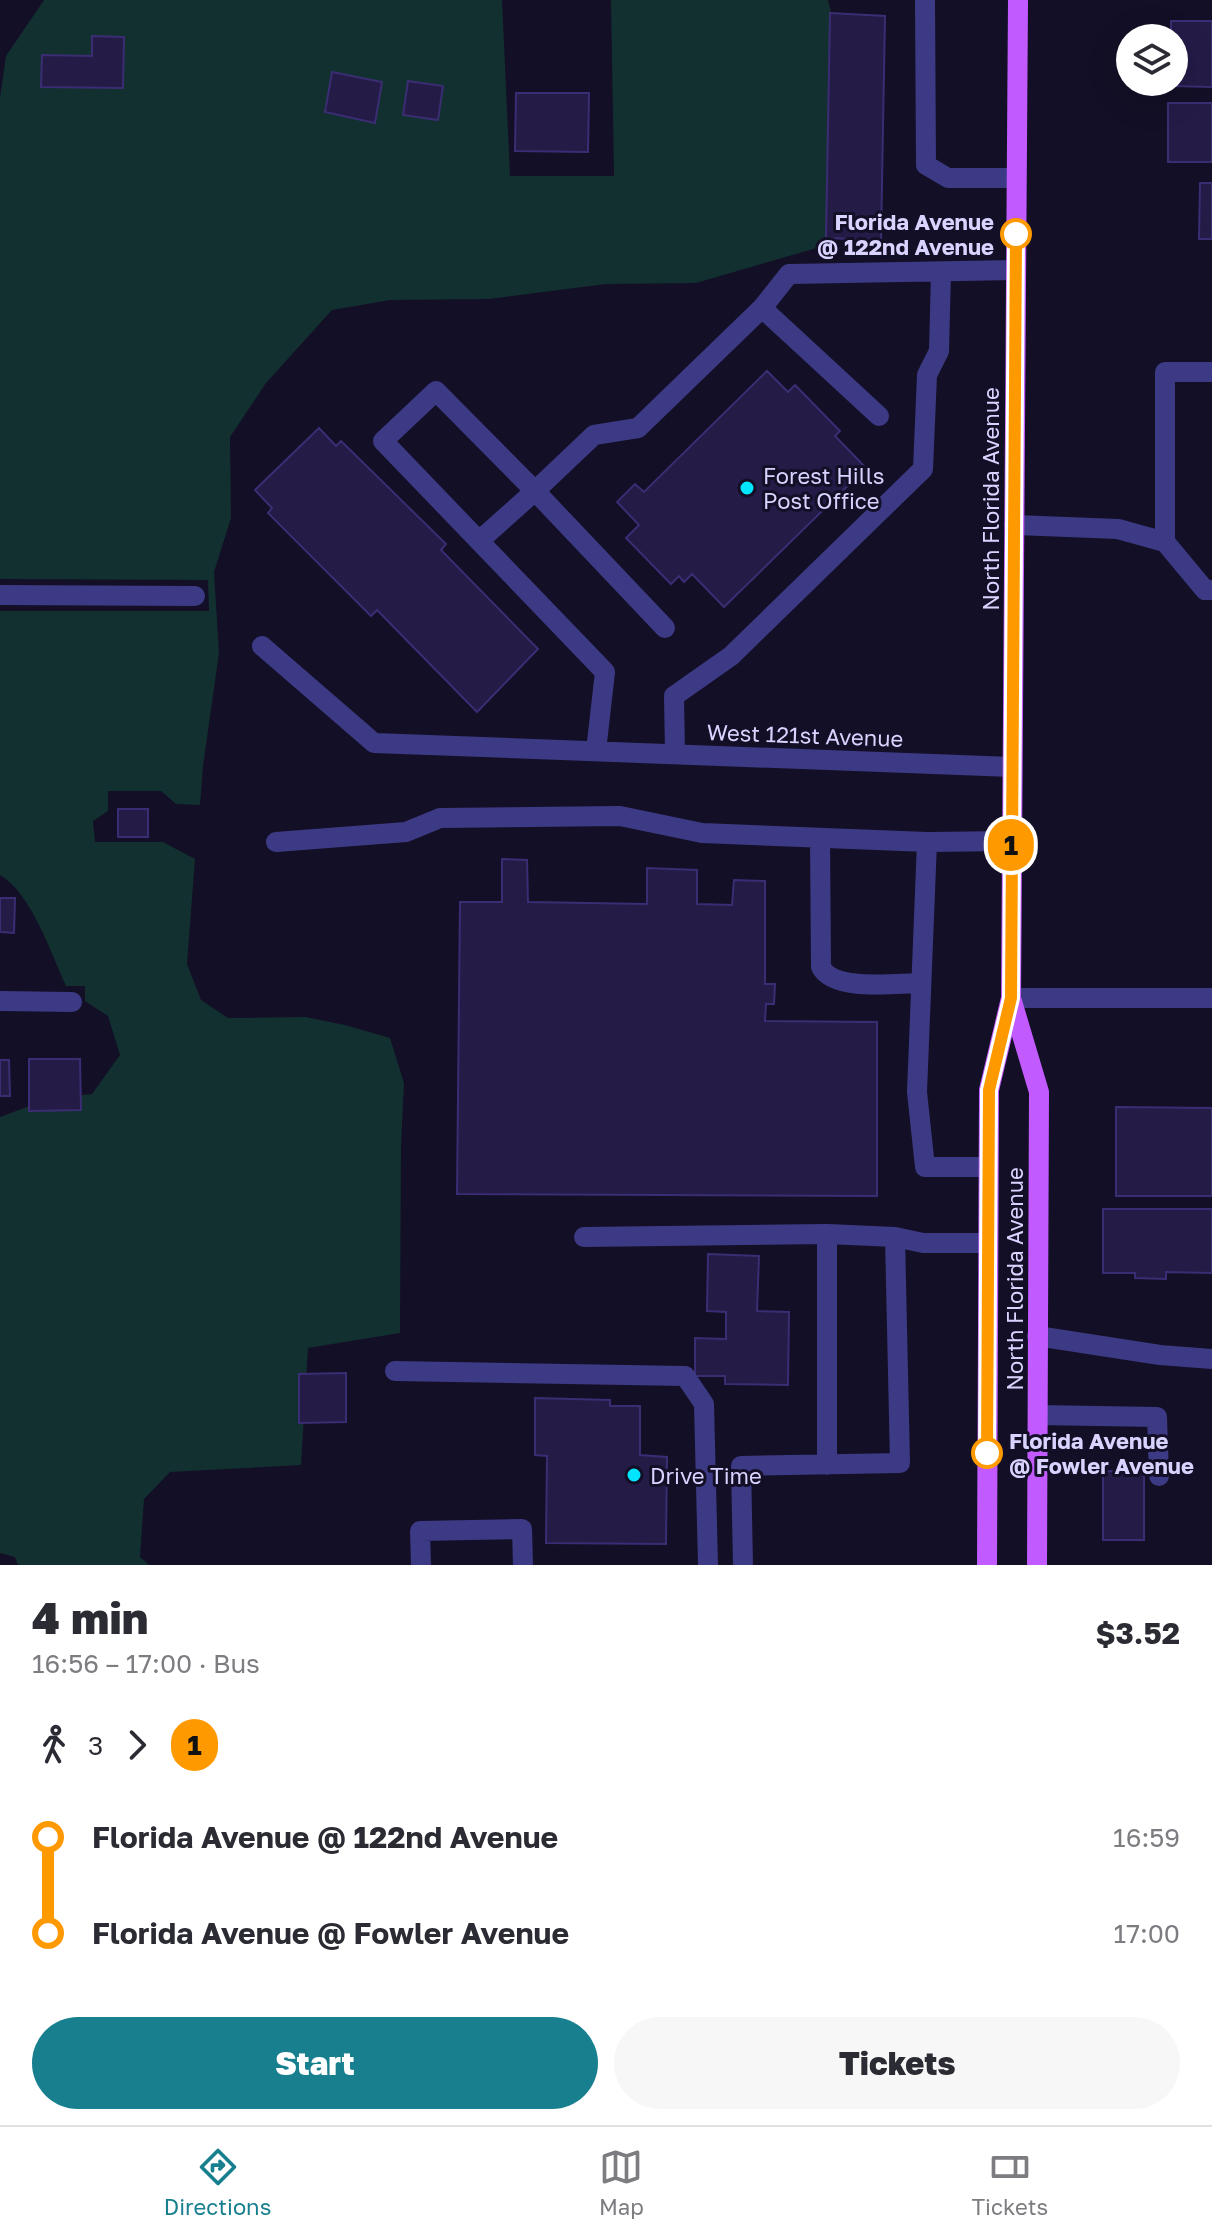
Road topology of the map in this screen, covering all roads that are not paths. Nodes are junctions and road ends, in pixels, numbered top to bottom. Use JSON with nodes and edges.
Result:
{"nodes":[{"id":1,"x":925,"y":0,"type":"edge"},
{"id":2,"x":1018,"y":0,"type":"edge"},
{"id":3,"x":1016,"y":178,"type":"junction"},
{"id":4,"x":1016,"y":270,"type":"junction"},
{"id":5,"x":941,"y":272,"type":"junction"},
{"id":6,"x":762,"y":308,"type":"junction"},
{"id":7,"x":1212,"y":372,"type":"edge"},
{"id":8,"x":879,"y":416,"type":"dead end"},
{"id":9,"x":535,"y":491,"type":"junction"},
{"id":10,"x":1014,"y":525,"type":"junction"},
{"id":11,"x":479,"y":541,"type":"junction"},
{"id":12,"x":1165,"y":542,"type":"junction"},
{"id":13,"x":1212,"y":590,"type":"edge"},
{"id":14,"x":0,"y":595,"type":"edge"},
{"id":15,"x":195,"y":596,"type":"dead end"},
{"id":16,"x":665,"y":628,"type":"dead end"},
{"id":17,"x":262,"y":646,"type":"dead end"},
{"id":18,"x":596,"y":751,"type":"junction"},
{"id":19,"x":675,"y":754,"type":"junction"},
{"id":20,"x":1012,"y":767,"type":"junction"},
{"id":21,"x":820,"y":839,"type":"junction"},
{"id":22,"x":1011,"y":841,"type":"junction"},
{"id":23,"x":276,"y":842,"type":"dead end"},
{"id":24,"x":927,"y":842,"type":"junction"},
{"id":25,"x":921,"y":983,"type":"junction"},
{"id":26,"x":1011,"y":998,"type":"junction"},
{"id":27,"x":1212,"y":998,"type":"edge"},
{"id":28,"x":0,"y":1001,"type":"edge"},
{"id":29,"x":72,"y":1002,"type":"dead end"},
{"id":30,"x":988,"y":1167,"type":"junction"},
{"id":31,"x":827,"y":1234,"type":"junction"},
{"id":32,"x":584,"y":1237,"type":"dead end"},
{"id":33,"x":895,"y":1237,"type":"junction"},
{"id":34,"x":988,"y":1243,"type":"junction"},
{"id":35,"x":1037,"y":1336,"type":"junction"},
{"id":36,"x":1212,"y":1359,"type":"edge"},
{"id":37,"x":395,"y":1371,"type":"dead end"},
{"id":38,"x":1038,"y":1415,"type":"junction"},
{"id":39,"x":827,"y":1465,"type":"junction"},
{"id":40,"x":1159,"y":1476,"type":"dead end"},
{"id":41,"x":421,"y":1565,"type":"edge"},
{"id":42,"x":523,"y":1565,"type":"edge"},
{"id":43,"x":708,"y":1565,"type":"edge"},
{"id":44,"x":743,"y":1565,"type":"edge"},
{"id":45,"x":987,"y":1565,"type":"edge"},
{"id":46,"x":1037,"y":1565,"type":"edge"}],
"edges":[{"from":1,"to":3,"type":"street"},
{"from":2,"to":3,"type":"main road","name":"North Florida Avenue"},
{"from":3,"to":4,"type":"main road","name":"North Florida Avenue"},
{"from":4,"to":5,"type":"street"},
{"from":4,"to":10,"type":"main road","name":"North Florida Avenue"},
{"from":5,"to":6,"type":"street"},
{"from":5,"to":19,"type":"street"},
{"from":6,"to":8,"type":"street"},
{"from":6,"to":9,"type":"street"},
{"from":7,"to":12,"type":"street"},
{"from":9,"to":11,"type":"street"},
{"from":9,"to":11,"type":"street"},
{"from":9,"to":16,"type":"street"},
{"from":10,"to":12,"type":"street"},
{"from":10,"to":20,"type":"main road","name":"North Florida Avenue"},
{"from":11,"to":18,"type":"street"},
{"from":12,"to":13,"type":"street"},
{"from":14,"to":15,"type":"street"},
{"from":17,"to":18,"type":"street","name":"West 121st Avenue"},
{"from":18,"to":19,"type":"street","name":"West 121st Avenue"},
{"from":19,"to":20,"type":"street","name":"West 121st Avenue"},
{"from":20,"to":22,"type":"main road","name":"North Florida Avenue"},
{"from":21,"to":23,"type":"street"},
{"from":21,"to":24,"type":"street"},
{"from":21,"to":25,"type":"street"},
{"from":22,"to":24,"type":"street"},
{"from":22,"to":26,"type":"main road","name":"North Florida Avenue"},
{"from":24,"to":25,"type":"street"},
{"from":25,"to":30,"type":"street"},
{"from":26,"to":27,"type":"street"},
{"from":26,"to":30,"type":"main road","name":"North Florida Avenue"},
{"from":26,"to":35,"type":"main road","name":"North Florida Avenue"},
{"from":28,"to":29,"type":"street"},
{"from":30,"to":34,"type":"main road","name":"North Florida Avenue"},
{"from":31,"to":32,"type":"street"},
{"from":31,"to":33,"type":"street"},
{"from":31,"to":39,"type":"street"},
{"from":33,"to":34,"type":"street"},
{"from":33,"to":39,"type":"street"},
{"from":34,"to":45,"type":"main road","name":"North Florida Avenue"},
{"from":35,"to":36,"type":"street"},
{"from":35,"to":38,"type":"main road","name":"North Florida Avenue"},
{"from":37,"to":43,"type":"street"},
{"from":38,"to":40,"type":"street"},
{"from":38,"to":46,"type":"main road","name":"North Florida Avenue"},
{"from":39,"to":44,"type":"street"},
{"from":41,"to":42,"type":"street"}]}
